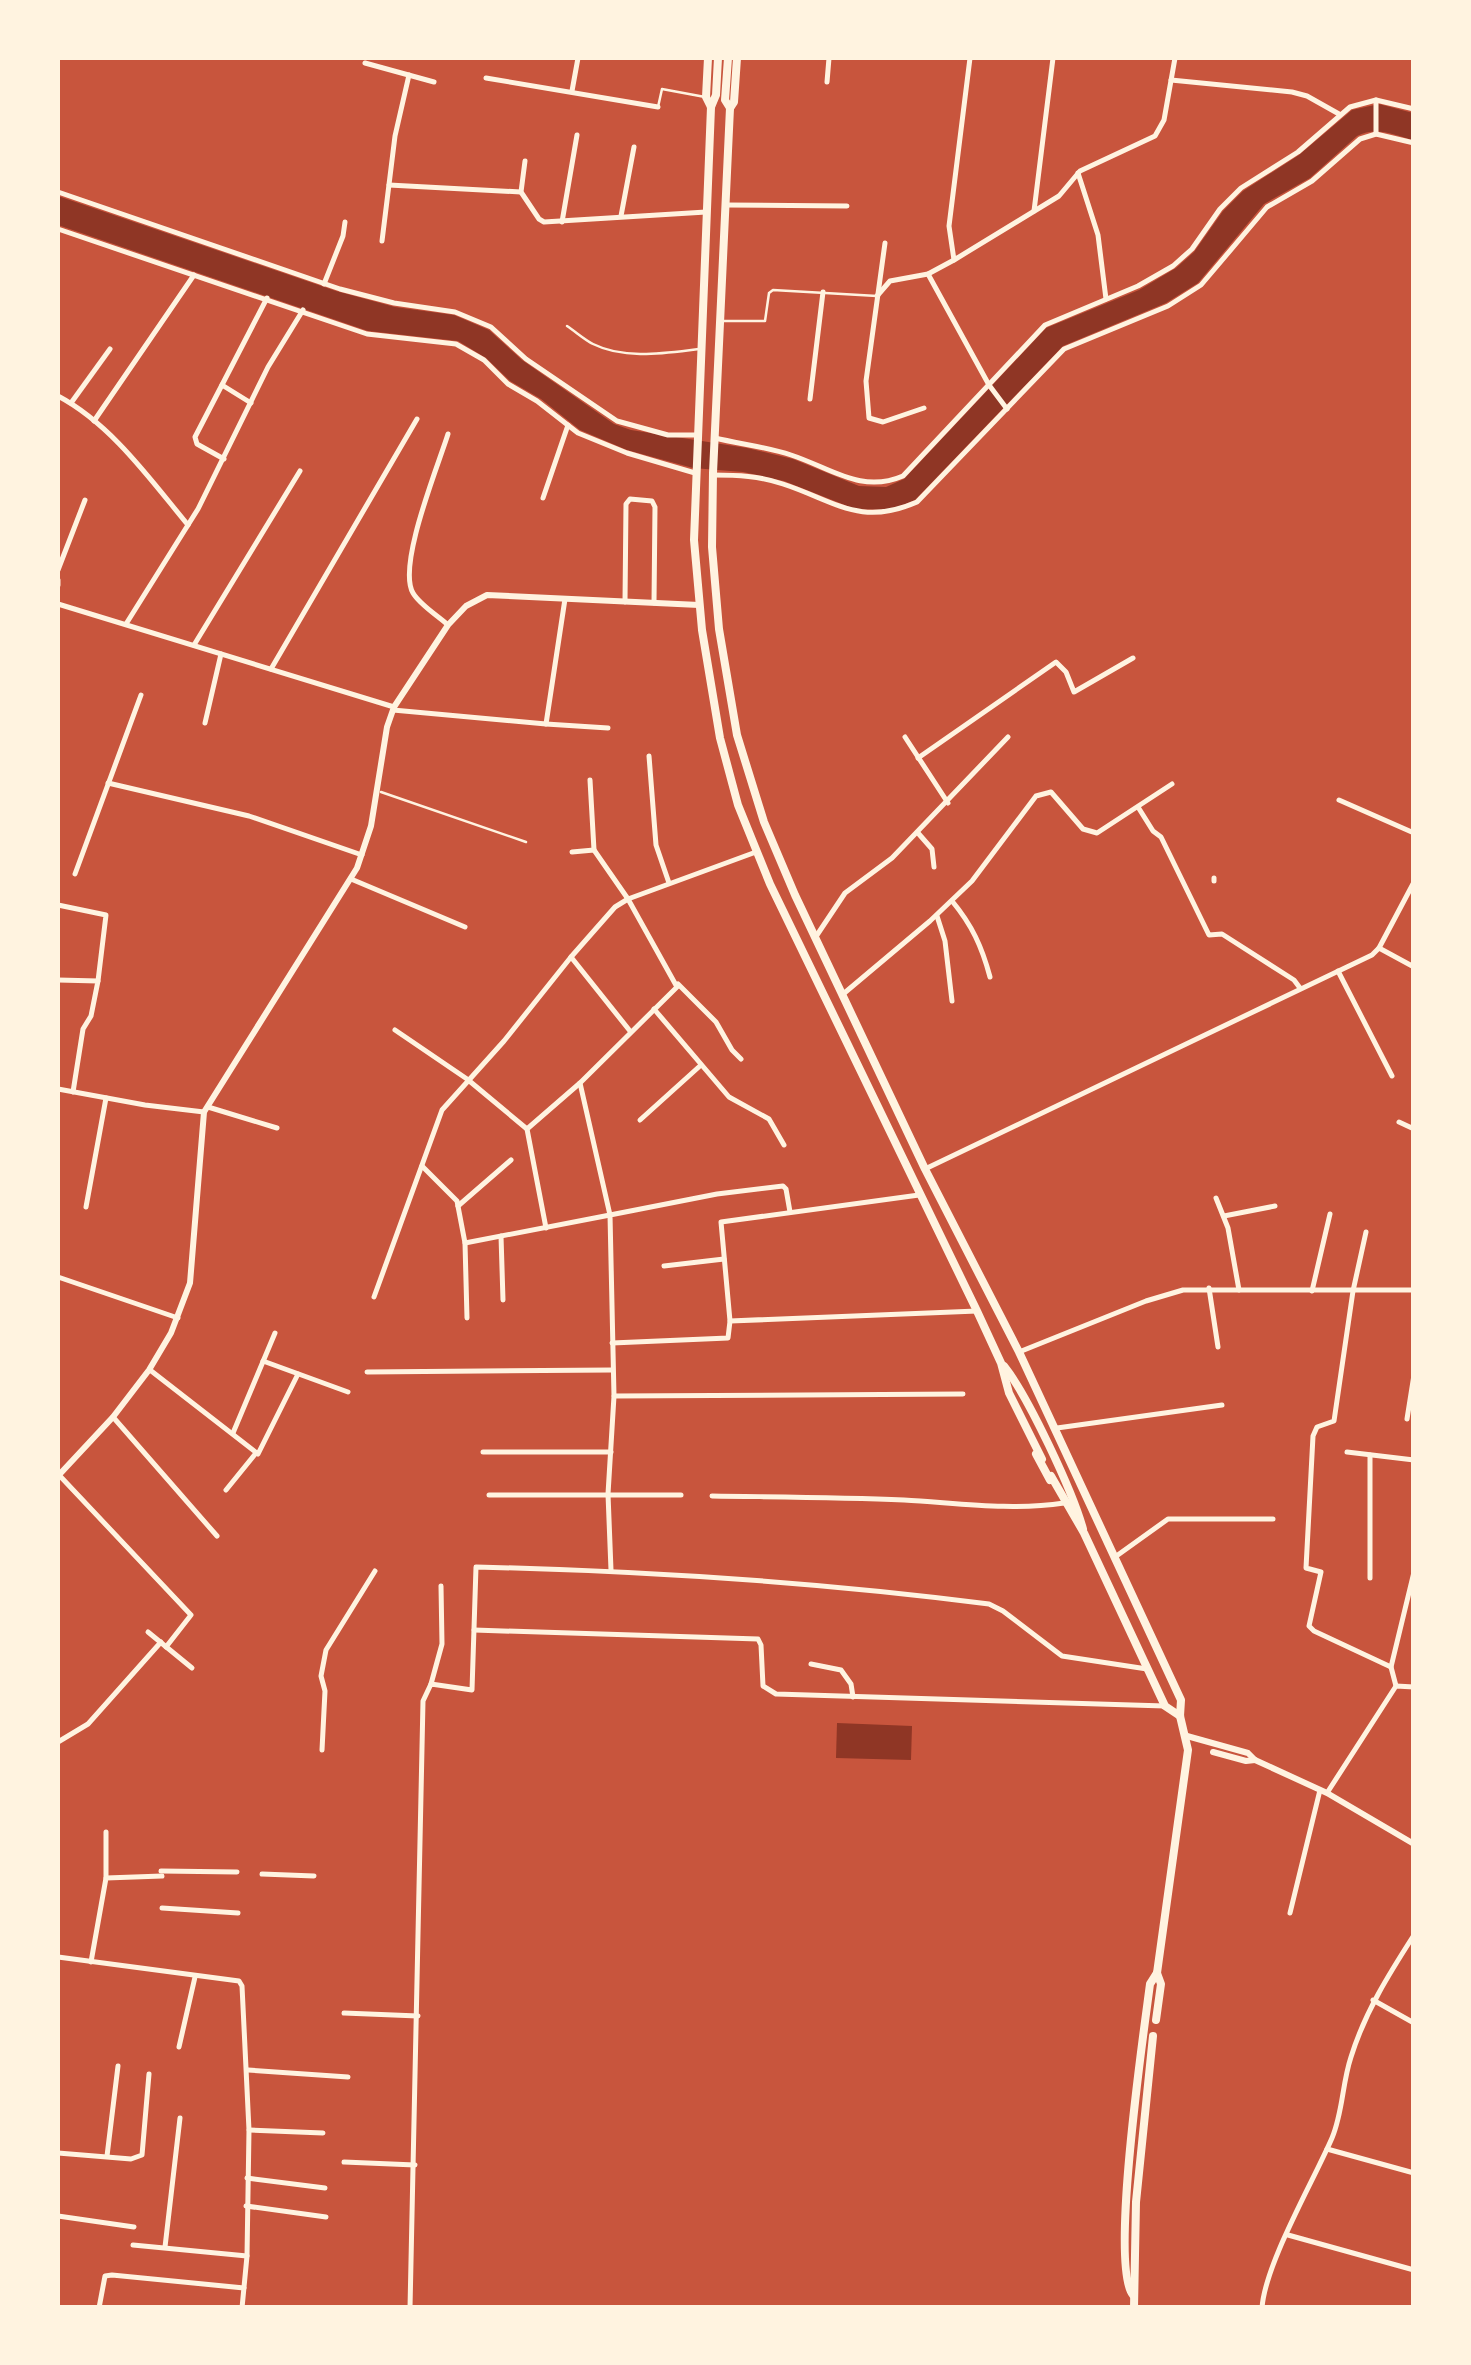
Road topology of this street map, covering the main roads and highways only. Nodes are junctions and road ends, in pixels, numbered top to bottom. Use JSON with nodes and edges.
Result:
{"nodes":[{"id":1,"x":708,"y":58,"type":"edge"},
{"id":2,"x":718,"y":58,"type":"edge"},
{"id":3,"x":728,"y":58,"type":"edge"},
{"id":4,"x":737,"y":58,"type":"edge"},
{"id":5,"x":711,"y":107,"type":"junction"},
{"id":6,"x":730,"y":108,"type":"junction"},
{"id":7,"x":726,"y":205,"type":"junction"},
{"id":8,"x":706,"y":212,"type":"junction"},
{"id":9,"x":699,"y":605,"type":"junction"},
{"id":10,"x":716,"y":606,"type":"junction"},
{"id":11,"x":925,"y":1170,"type":"junction"},
{"id":12,"x":910,"y":1175,"type":"junction"},
{"id":13,"x":1002,"y":1363,"type":"junction"},
{"id":14,"x":1084,"y":1533,"type":"junction"},
{"id":15,"x":1181,"y":1700,"type":"junction"},
{"id":16,"x":1165,"y":1706,"type":"junction"},
{"id":17,"x":1180,"y":1716,"type":"junction"},
{"id":18,"x":1157,"y":1973,"type":"junction"},
{"id":19,"x":1158,"y":2020,"type":"dead end"},
{"id":20,"x":1154,"y":2040,"type":"dead end"},
{"id":21,"x":1134,"y":2294,"type":"junction"},
{"id":22,"x":1134,"y":2308,"type":"edge"}],
"edges":[{"from":1,"to":5,"type":"main road"},
{"from":2,"to":5,"type":"main road"},
{"from":3,"to":6,"type":"main road"},
{"from":4,"to":6,"type":"main road"},
{"from":5,"to":8,"type":"main road"},
{"from":6,"to":7,"type":"main road"},
{"from":7,"to":8,"type":"main road"},
{"from":7,"to":10,"type":"main road"},
{"from":8,"to":9,"type":"main road"},
{"from":9,"to":10,"type":"main road"},
{"from":9,"to":12,"type":"main road"},
{"from":10,"to":11,"type":"main road"},
{"from":11,"to":12,"type":"main road"},
{"from":11,"to":15,"type":"main road"},
{"from":12,"to":13,"type":"main road"},
{"from":13,"to":14,"type":"main road"},
{"from":13,"to":14,"type":"main road"},
{"from":14,"to":16,"type":"main road"},
{"from":15,"to":16,"type":"main road"},
{"from":15,"to":17,"type":"main road"},
{"from":16,"to":17,"type":"main road"},
{"from":17,"to":18,"type":"main road"},
{"from":18,"to":19,"type":"main road"},
{"from":18,"to":21,"type":"main road"},
{"from":20,"to":21,"type":"main road"},
{"from":21,"to":22,"type":"main road"}]}
